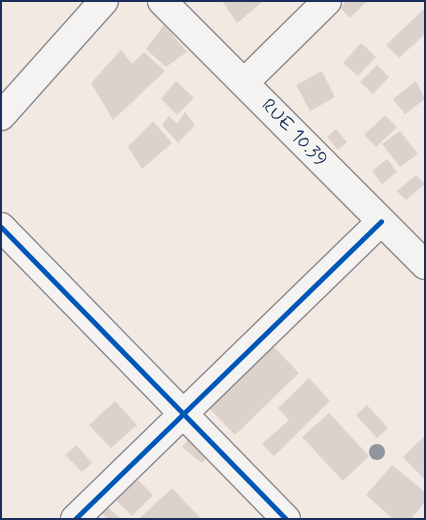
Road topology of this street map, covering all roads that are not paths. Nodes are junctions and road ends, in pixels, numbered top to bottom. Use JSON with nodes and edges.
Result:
{"nodes":[{"id":1,"x":104,"y":1,"type":"edge"},
{"id":2,"x":162,"y":1,"type":"edge"},
{"id":3,"x":327,"y":1,"type":"edge"},
{"id":4,"x":245,"y":82,"type":"junction"},
{"id":5,"x":1,"y":116,"type":"edge"},
{"id":6,"x":381,"y":221,"type":"junction"},
{"id":7,"x":1,"y":227,"type":"edge"},
{"id":8,"x":425,"y":265,"type":"edge"},
{"id":9,"x":184,"y":416,"type":"junction"},
{"id":10,"x":75,"y":519,"type":"edge"},
{"id":11,"x":286,"y":519,"type":"edge"}],
"edges":[{"from":1,"to":5,"type":"street"},
{"from":2,"to":4,"type":"street","name":"RUE 10.39"},
{"from":3,"to":4,"type":"street"},
{"from":4,"to":6,"type":"street","name":"RUE 10.39"},
{"from":6,"to":8,"type":"street","name":"RUE 10.39"},
{"from":6,"to":9,"type":"street"},
{"from":7,"to":9,"type":"street"},
{"from":9,"to":10,"type":"street"},
{"from":9,"to":11,"type":"street"}]}
